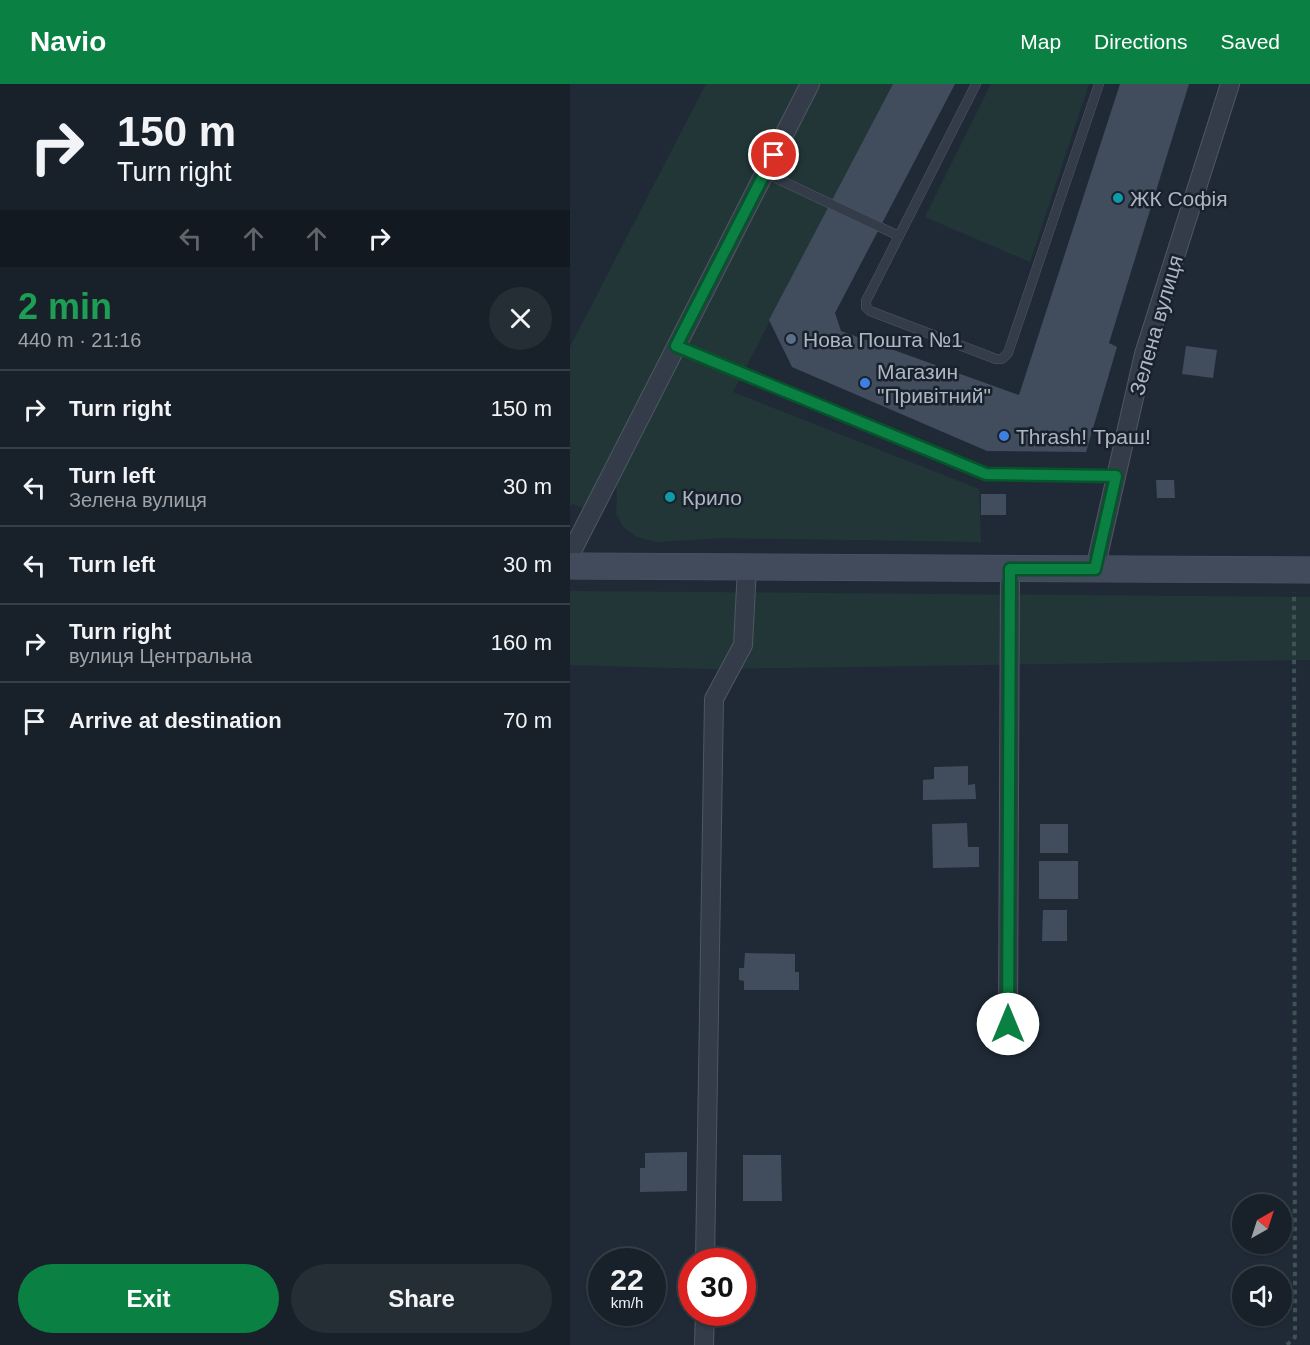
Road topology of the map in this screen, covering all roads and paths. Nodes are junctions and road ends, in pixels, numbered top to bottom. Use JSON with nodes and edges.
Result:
{"nodes":[{"id":1,"x":810,"y":84,"type":"edge"},
{"id":2,"x":976,"y":84,"type":"edge"},
{"id":3,"x":1099,"y":84,"type":"edge"},
{"id":4,"x":1230,"y":84,"type":"edge"},
{"id":5,"x":765,"y":173,"type":"junction"},
{"id":6,"x":899,"y":236,"type":"junction"},
{"id":7,"x":676,"y":346,"type":"junction"},
{"id":8,"x":1116,"y":476,"type":"junction"},
{"id":9,"x":570,"y":555,"type":"edge"},
{"id":10,"x":570,"y":566,"type":"edge"},
{"id":11,"x":747,"y":568,"type":"junction"},
{"id":12,"x":1010,"y":569,"type":"junction"},
{"id":13,"x":1095,"y":569,"type":"junction"},
{"id":14,"x":1302,"y":570,"type":"edge"},
{"id":15,"x":1008,"y":1024,"type":"dead end"},
{"id":16,"x":705,"y":1248,"type":"edge"},
{"id":17,"x":705,"y":1326,"type":"edge"},
{"id":18,"x":704,"y":1345,"type":"edge"},
{"id":19,"x":1287,"y":1345,"type":"edge"}],
"edges":[{"from":1,"to":5,"type":"street"},
{"from":2,"to":6,"type":"lane"},
{"from":3,"to":6,"type":"lane"},
{"from":4,"to":8,"type":"street","name":"Зелена вулиця"},
{"from":5,"to":6,"type":"lane"},
{"from":5,"to":7,"type":"street"},
{"from":7,"to":8,"type":"lane"},
{"from":7,"to":9,"type":"street"},
{"from":8,"to":13,"type":"street","name":"Зелена вулиця"},
{"from":10,"to":11,"type":"main road"},
{"from":11,"to":12,"type":"main road"},
{"from":11,"to":16,"type":"street"},
{"from":12,"to":13,"type":"main road"},
{"from":12,"to":15,"type":"street"},
{"from":13,"to":14,"type":"main road"},
{"from":14,"to":19,"type":"path"},
{"from":17,"to":18,"type":"street"}]}
